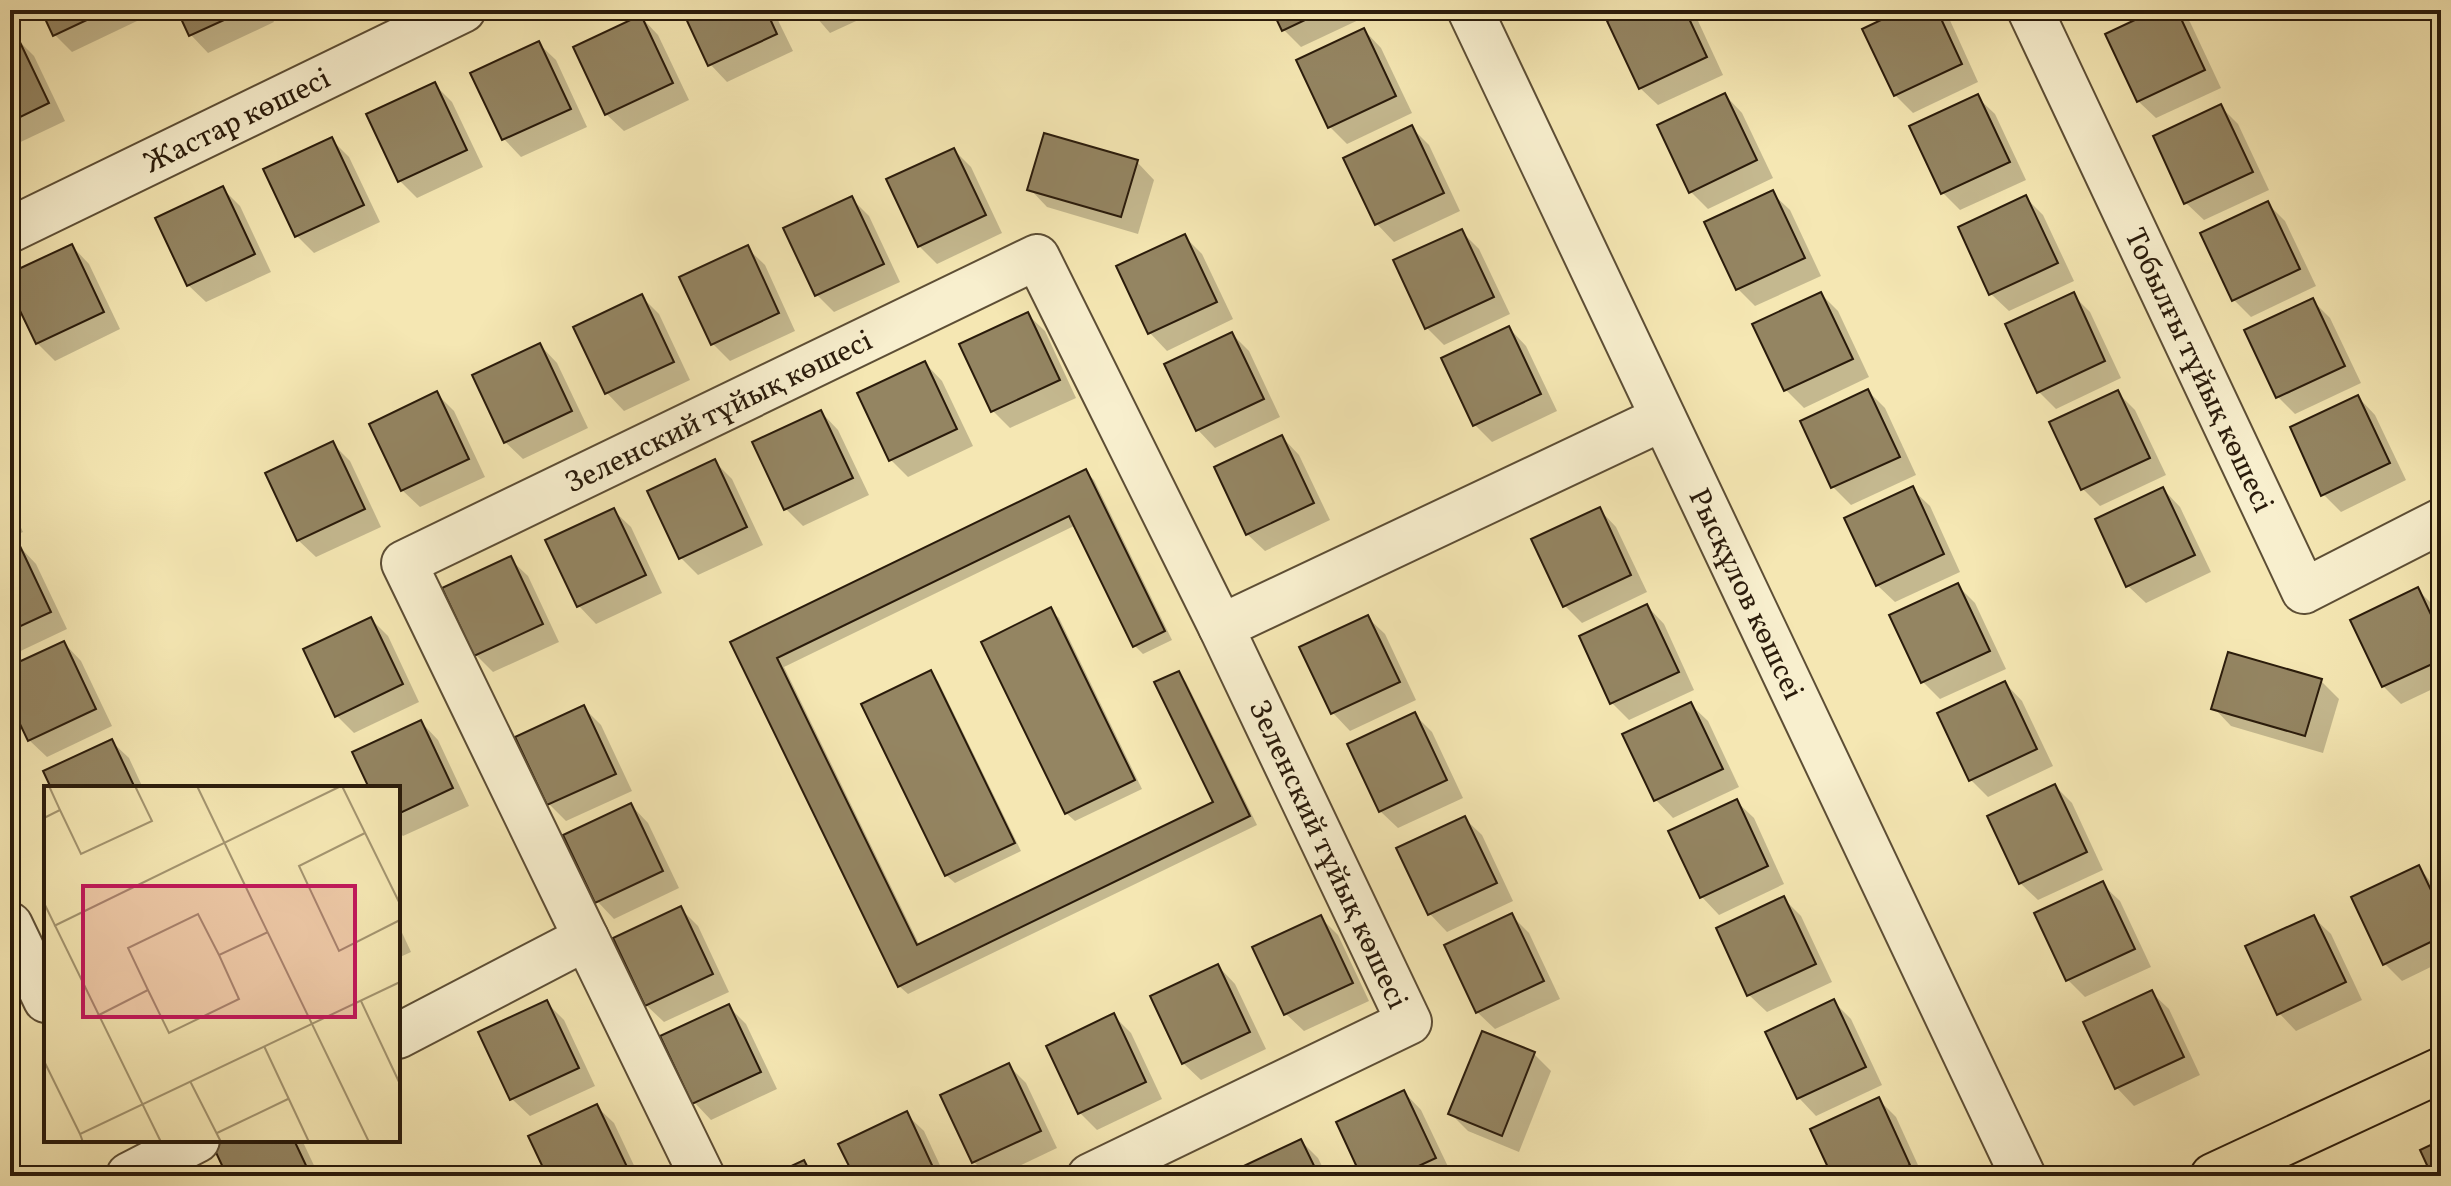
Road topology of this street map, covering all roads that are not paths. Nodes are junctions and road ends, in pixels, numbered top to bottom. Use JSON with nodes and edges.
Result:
{"nodes":[{"id":1,"x":463,"y":10,"type":"edge"},
{"id":2,"x":1470,"y":10,"type":"edge"},
{"id":3,"x":2030,"y":10,"type":"edge"},
{"id":4,"x":10,"y":230,"type":"edge"},
{"id":5,"x":1663,"y":418,"type":"junction"},
{"id":6,"x":2441,"y":521,"type":"edge"},
{"id":7,"x":1221,"y":627,"type":"junction"},
{"id":8,"x":586,"y":938,"type":"junction"},
{"id":9,"x":15,"y":948,"type":"edge"},
{"id":10,"x":44,"y":997,"type":"edge"},
{"id":11,"x":400,"y":1035,"type":"edge"},
{"id":12,"x":2441,"y":1070,"type":"edge"},
{"id":13,"x":114,"y":1142,"type":"edge"},
{"id":14,"x":193,"y":1142,"type":"edge"},
{"id":15,"x":130,"y":1176,"type":"edge"},
{"id":16,"x":702,"y":1176,"type":"edge"},
{"id":17,"x":1090,"y":1176,"type":"edge"},
{"id":18,"x":2023,"y":1176,"type":"edge"},
{"id":19,"x":2213,"y":1176,"type":"edge"}],
"edges":[{"from":1,"to":4,"type":"street","name":"Жастар көшесі"},
{"from":2,"to":5,"type":"street","name":"Рысқұлов көшсеі"},
{"from":3,"to":6,"type":"street","name":"Тобылғы тұйық көшесі"},
{"from":5,"to":7,"type":"street"},
{"from":5,"to":18,"type":"street","name":"Рысқұлов көшсеі"},
{"from":7,"to":8,"type":"street","name":"Зеленский тұйық көшесі"},
{"from":7,"to":17,"type":"street","name":"Зеленский тұйық көшесі"},
{"from":8,"to":11,"type":"street"},
{"from":8,"to":16,"type":"street","name":"Зеленский тұйық көшесі"},
{"from":9,"to":10,"type":"street"},
{"from":12,"to":19,"type":"main road"},
{"from":13,"to":15,"type":"street"},
{"from":14,"to":15,"type":"street"}]}
